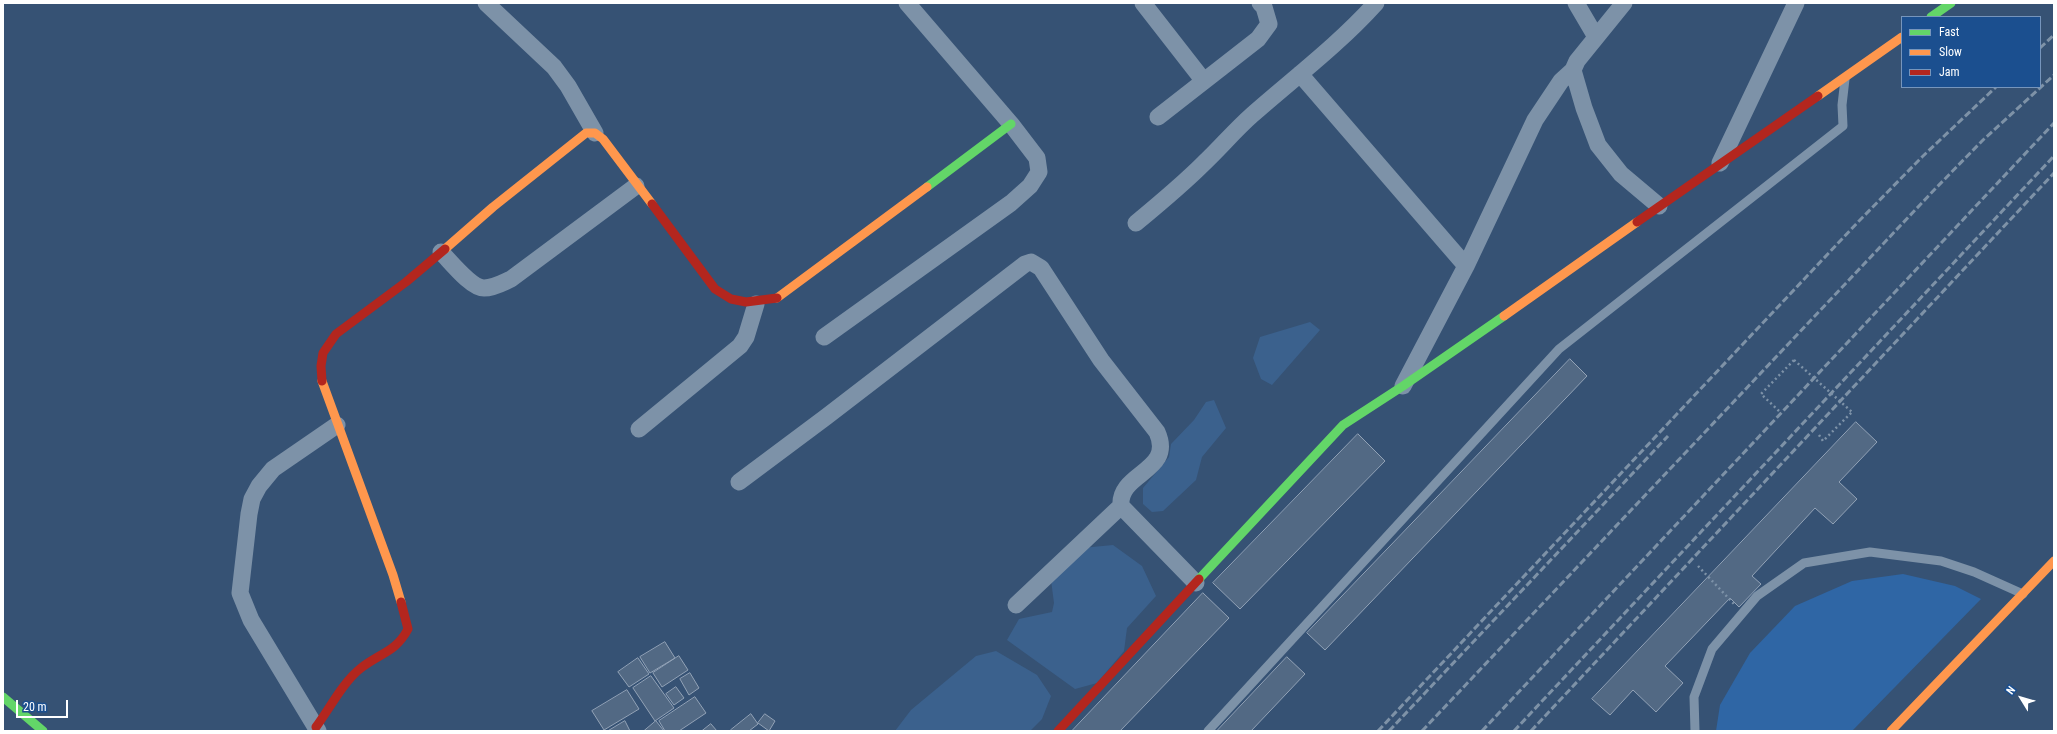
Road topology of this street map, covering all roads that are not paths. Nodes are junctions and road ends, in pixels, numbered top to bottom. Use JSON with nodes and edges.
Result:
{"nodes":[{"id":1,"x":486,"y":3,"type":"edge"},
{"id":2,"x":907,"y":3,"type":"edge"},
{"id":3,"x":1143,"y":3,"type":"edge"},
{"id":4,"x":1260,"y":3,"type":"edge"},
{"id":5,"x":1376,"y":3,"type":"edge"},
{"id":6,"x":1576,"y":3,"type":"edge"},
{"id":7,"x":1624,"y":3,"type":"edge"},
{"id":8,"x":1796,"y":3,"type":"edge"},
{"id":9,"x":1951,"y":3,"type":"edge"},
{"id":10,"x":1932,"y":16,"type":"edge"},
{"id":11,"x":1596,"y":38,"type":"junction"},
{"id":12,"x":1901,"y":38,"type":"edge"},
{"id":13,"x":1573,"y":70,"type":"junction"},
{"id":14,"x":1300,"y":74,"type":"junction"},
{"id":15,"x":1845,"y":76,"type":"junction"},
{"id":16,"x":1204,"y":80,"type":"junction"},
{"id":17,"x":1158,"y":117,"type":"dead end"},
{"id":18,"x":1011,"y":124,"type":"junction"},
{"id":19,"x":595,"y":133,"type":"junction"},
{"id":20,"x":1720,"y":163,"type":"junction"},
{"id":21,"x":636,"y":186,"type":"junction"},
{"id":22,"x":1659,"y":206,"type":"junction"},
{"id":23,"x":1136,"y":223,"type":"dead end"},
{"id":24,"x":441,"y":252,"type":"junction"},
{"id":25,"x":1466,"y":266,"type":"junction"},
{"id":26,"x":756,"y":304,"type":"junction"},
{"id":27,"x":824,"y":338,"type":"dead end"},
{"id":28,"x":1403,"y":386,"type":"junction"},
{"id":29,"x":338,"y":425,"type":"junction"},
{"id":30,"x":639,"y":429,"type":"dead end"},
{"id":31,"x":739,"y":482,"type":"dead end"},
{"id":32,"x":1121,"y":506,"type":"junction"},
{"id":33,"x":2054,"y":563,"type":"edge"},
{"id":34,"x":1196,"y":583,"type":"junction"},
{"id":35,"x":2023,"y":594,"type":"junction"},
{"id":36,"x":1016,"y":605,"type":"dead end"},
{"id":37,"x":3,"y":697,"type":"edge"},
{"id":38,"x":317,"y":729,"type":"edge"},
{"id":39,"x":43,"y":731,"type":"edge"},
{"id":40,"x":1058,"y":731,"type":"edge"},
{"id":41,"x":1208,"y":731,"type":"edge"},
{"id":42,"x":1695,"y":731,"type":"edge"},
{"id":43,"x":1891,"y":731,"type":"edge"}],
"edges":[{"from":1,"to":19,"type":"street"},
{"from":2,"to":18,"type":"street"},
{"from":3,"to":16,"type":"street"},
{"from":4,"to":16,"type":"street"},
{"from":5,"to":14,"type":"street"},
{"from":6,"to":11,"type":"street"},
{"from":7,"to":11,"type":"street"},
{"from":8,"to":20,"type":"street"},
{"from":9,"to":10,"type":"street"},
{"from":11,"to":13,"type":"street"},
{"from":12,"to":15,"type":"street"},
{"from":13,"to":22,"type":"street"},
{"from":13,"to":25,"type":"street"},
{"from":14,"to":23,"type":"street"},
{"from":14,"to":25,"type":"street"},
{"from":15,"to":20,"type":"street"},
{"from":15,"to":41,"type":"lane"},
{"from":16,"to":17,"type":"street"},
{"from":18,"to":26,"type":"street"},
{"from":18,"to":27,"type":"street"},
{"from":19,"to":21,"type":"street"},
{"from":19,"to":24,"type":"street"},
{"from":20,"to":22,"type":"street"},
{"from":21,"to":24,"type":"street"},
{"from":21,"to":26,"type":"street"},
{"from":22,"to":28,"type":"street"},
{"from":24,"to":29,"type":"street"},
{"from":25,"to":28,"type":"street"},
{"from":26,"to":30,"type":"street"},
{"from":28,"to":34,"type":"street"},
{"from":29,"to":38,"type":"street"},
{"from":29,"to":38,"type":"street"},
{"from":31,"to":32,"type":"street"},
{"from":32,"to":34,"type":"street"},
{"from":32,"to":36,"type":"street"},
{"from":33,"to":35,"type":"street"},
{"from":34,"to":40,"type":"street"},
{"from":35,"to":42,"type":"lane"},
{"from":35,"to":43,"type":"street"},
{"from":37,"to":39,"type":"street"}]}
